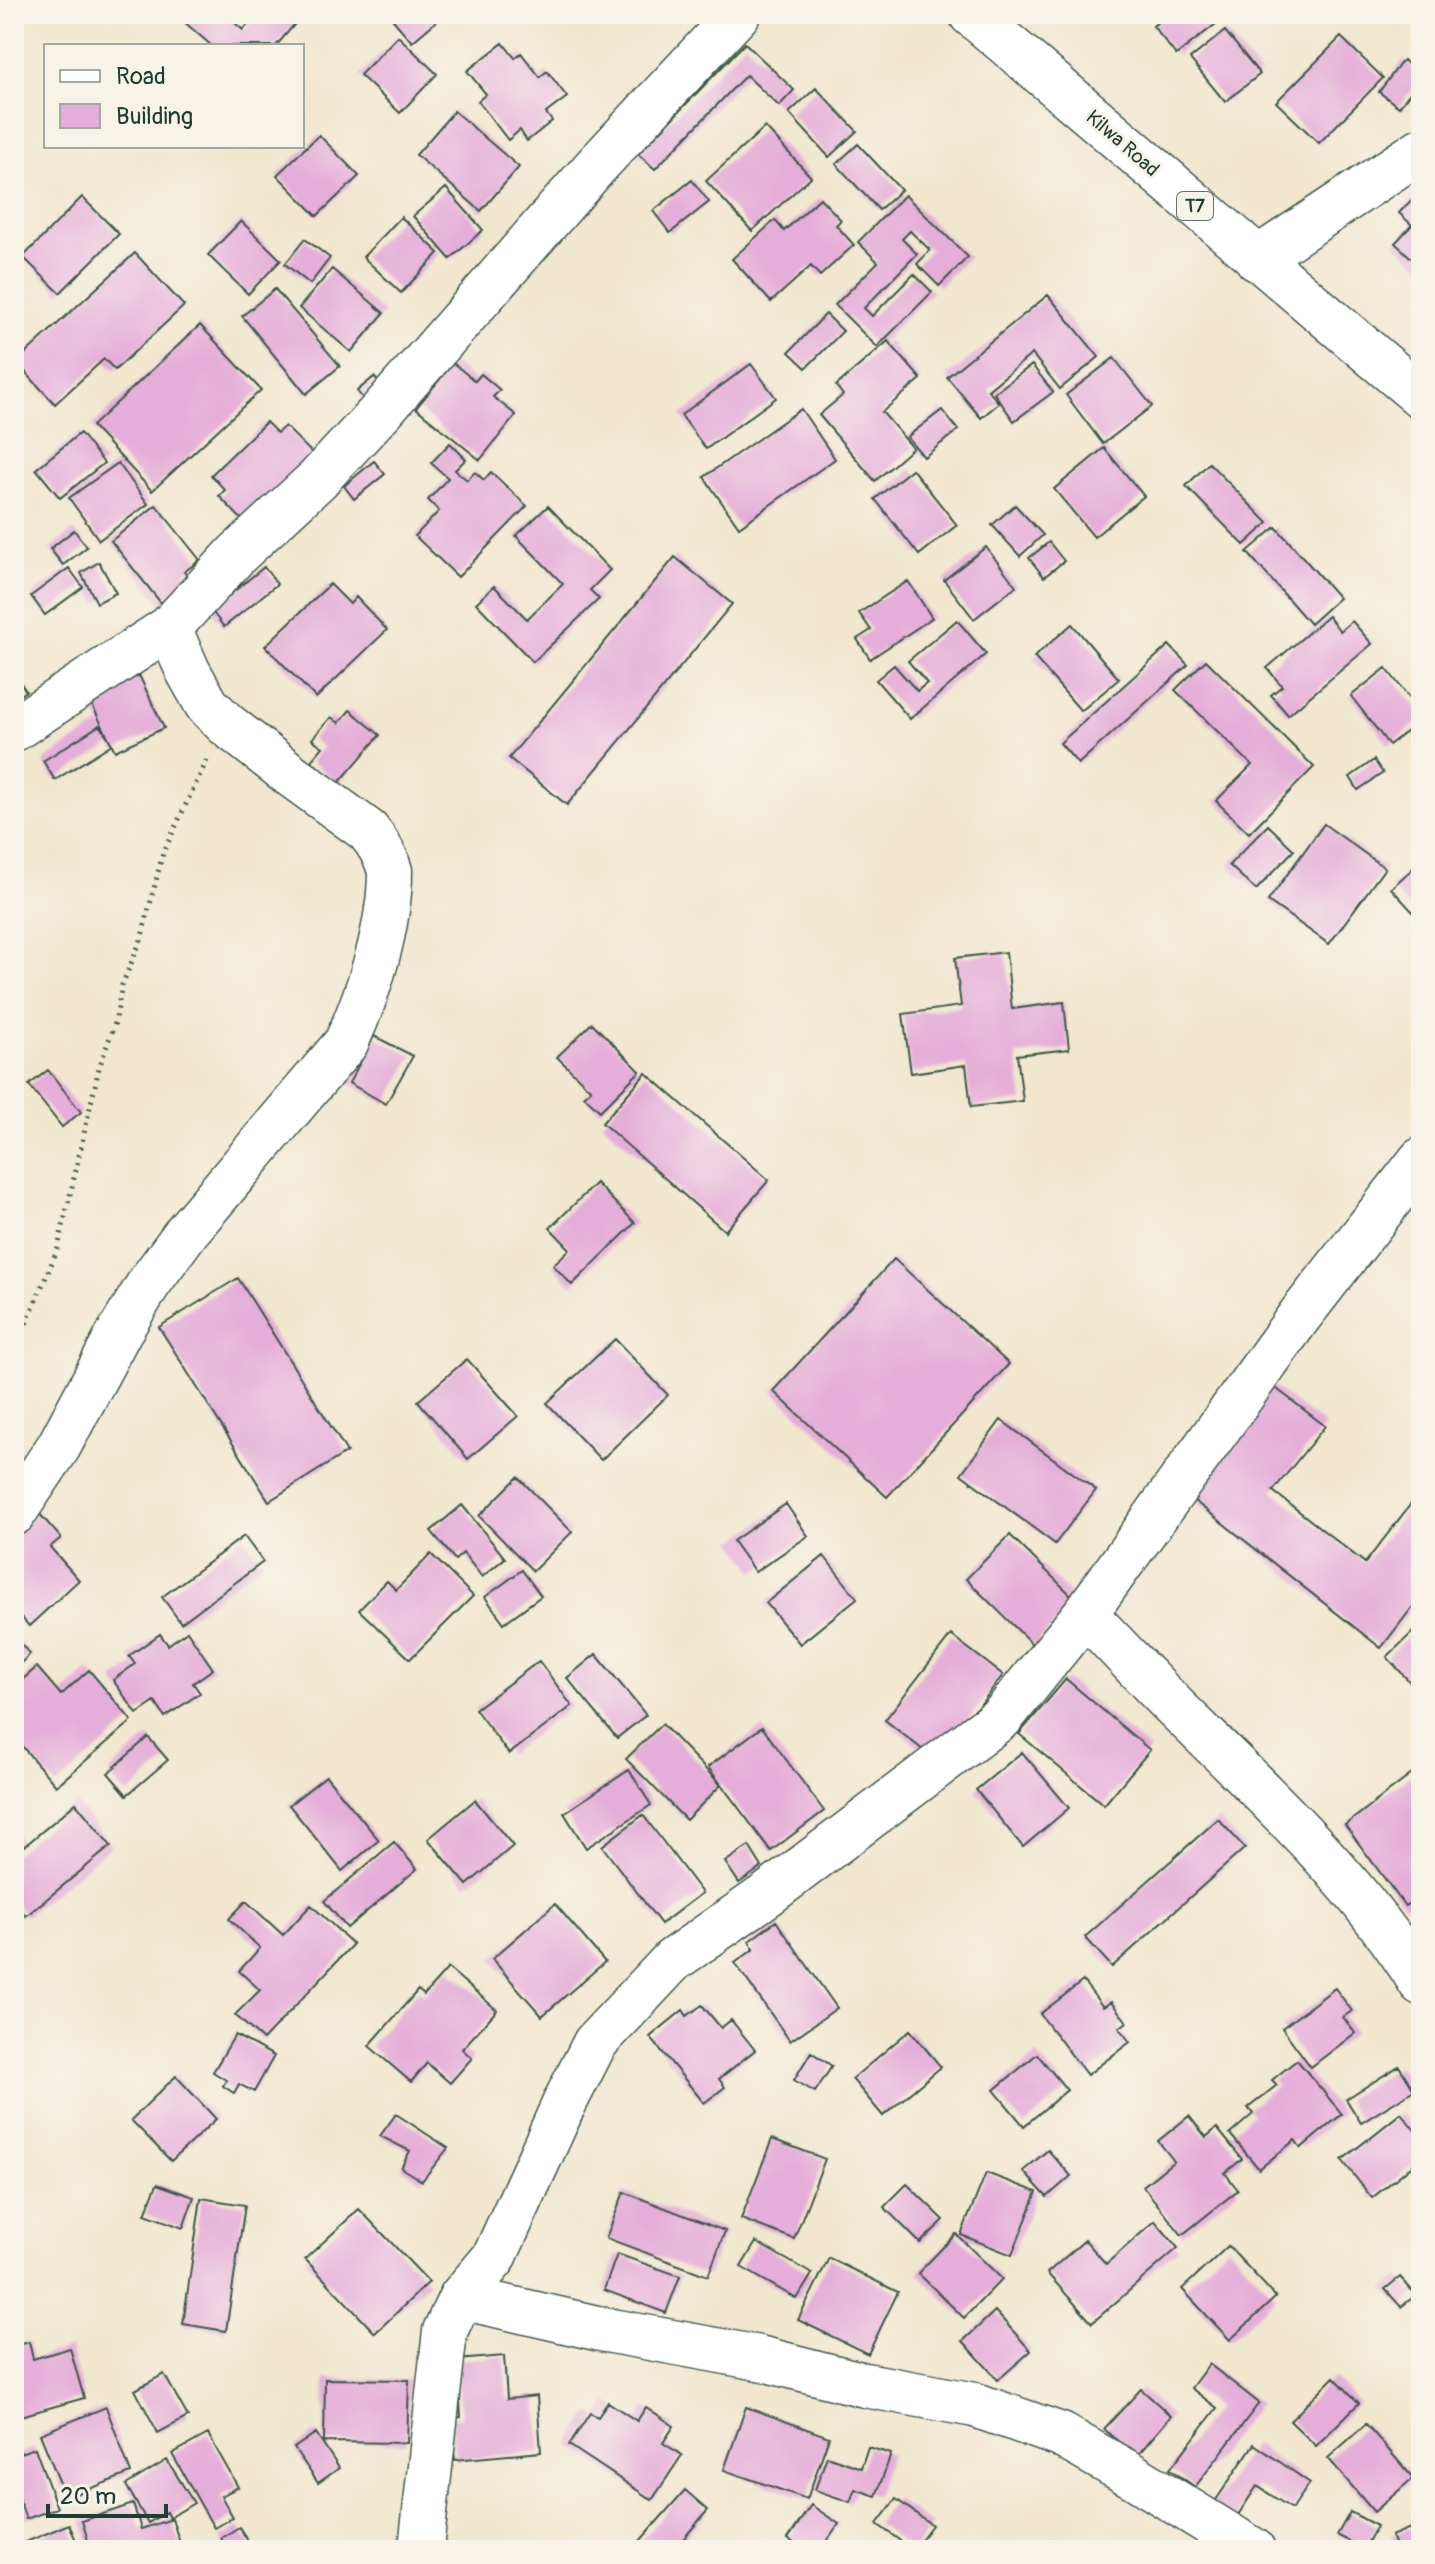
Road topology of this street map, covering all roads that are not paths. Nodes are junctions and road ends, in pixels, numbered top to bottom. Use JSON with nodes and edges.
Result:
{"nodes":[{"id":1,"x":738,"y":14,"type":"edge"},
{"id":2,"x":971,"y":14,"type":"edge"},
{"id":3,"x":1421,"y":150,"type":"edge"},
{"id":4,"x":1257,"y":259,"type":"junction"},
{"id":5,"x":1421,"y":396,"type":"edge"},
{"id":6,"x":169,"y":628,"type":"junction"},
{"id":7,"x":14,"y":729,"type":"edge"},
{"id":8,"x":1421,"y":1160,"type":"edge"},
{"id":9,"x":14,"y":1513,"type":"edge"},
{"id":10,"x":1085,"y":1614,"type":"junction"},
{"id":11,"x":1421,"y":1983,"type":"edge"},
{"id":12,"x":461,"y":2297,"type":"junction"},
{"id":13,"x":423,"y":2550,"type":"edge"},
{"id":14,"x":1253,"y":2550,"type":"edge"}],
"edges":[{"from":1,"to":6,"type":"main road"},
{"from":2,"to":4,"type":"main road","name":"Kilwa Road","number":"T7"},
{"from":3,"to":4,"type":"main road"},
{"from":4,"to":5,"type":"main road","name":"Kilwa Road","number":"T7"},
{"from":6,"to":7,"type":"main road"},
{"from":6,"to":9,"type":"main road"},
{"from":8,"to":10,"type":"main road"},
{"from":10,"to":11,"type":"main road"},
{"from":10,"to":12,"type":"main road"},
{"from":12,"to":13,"type":"main road"},
{"from":12,"to":14,"type":"main road"}]}
